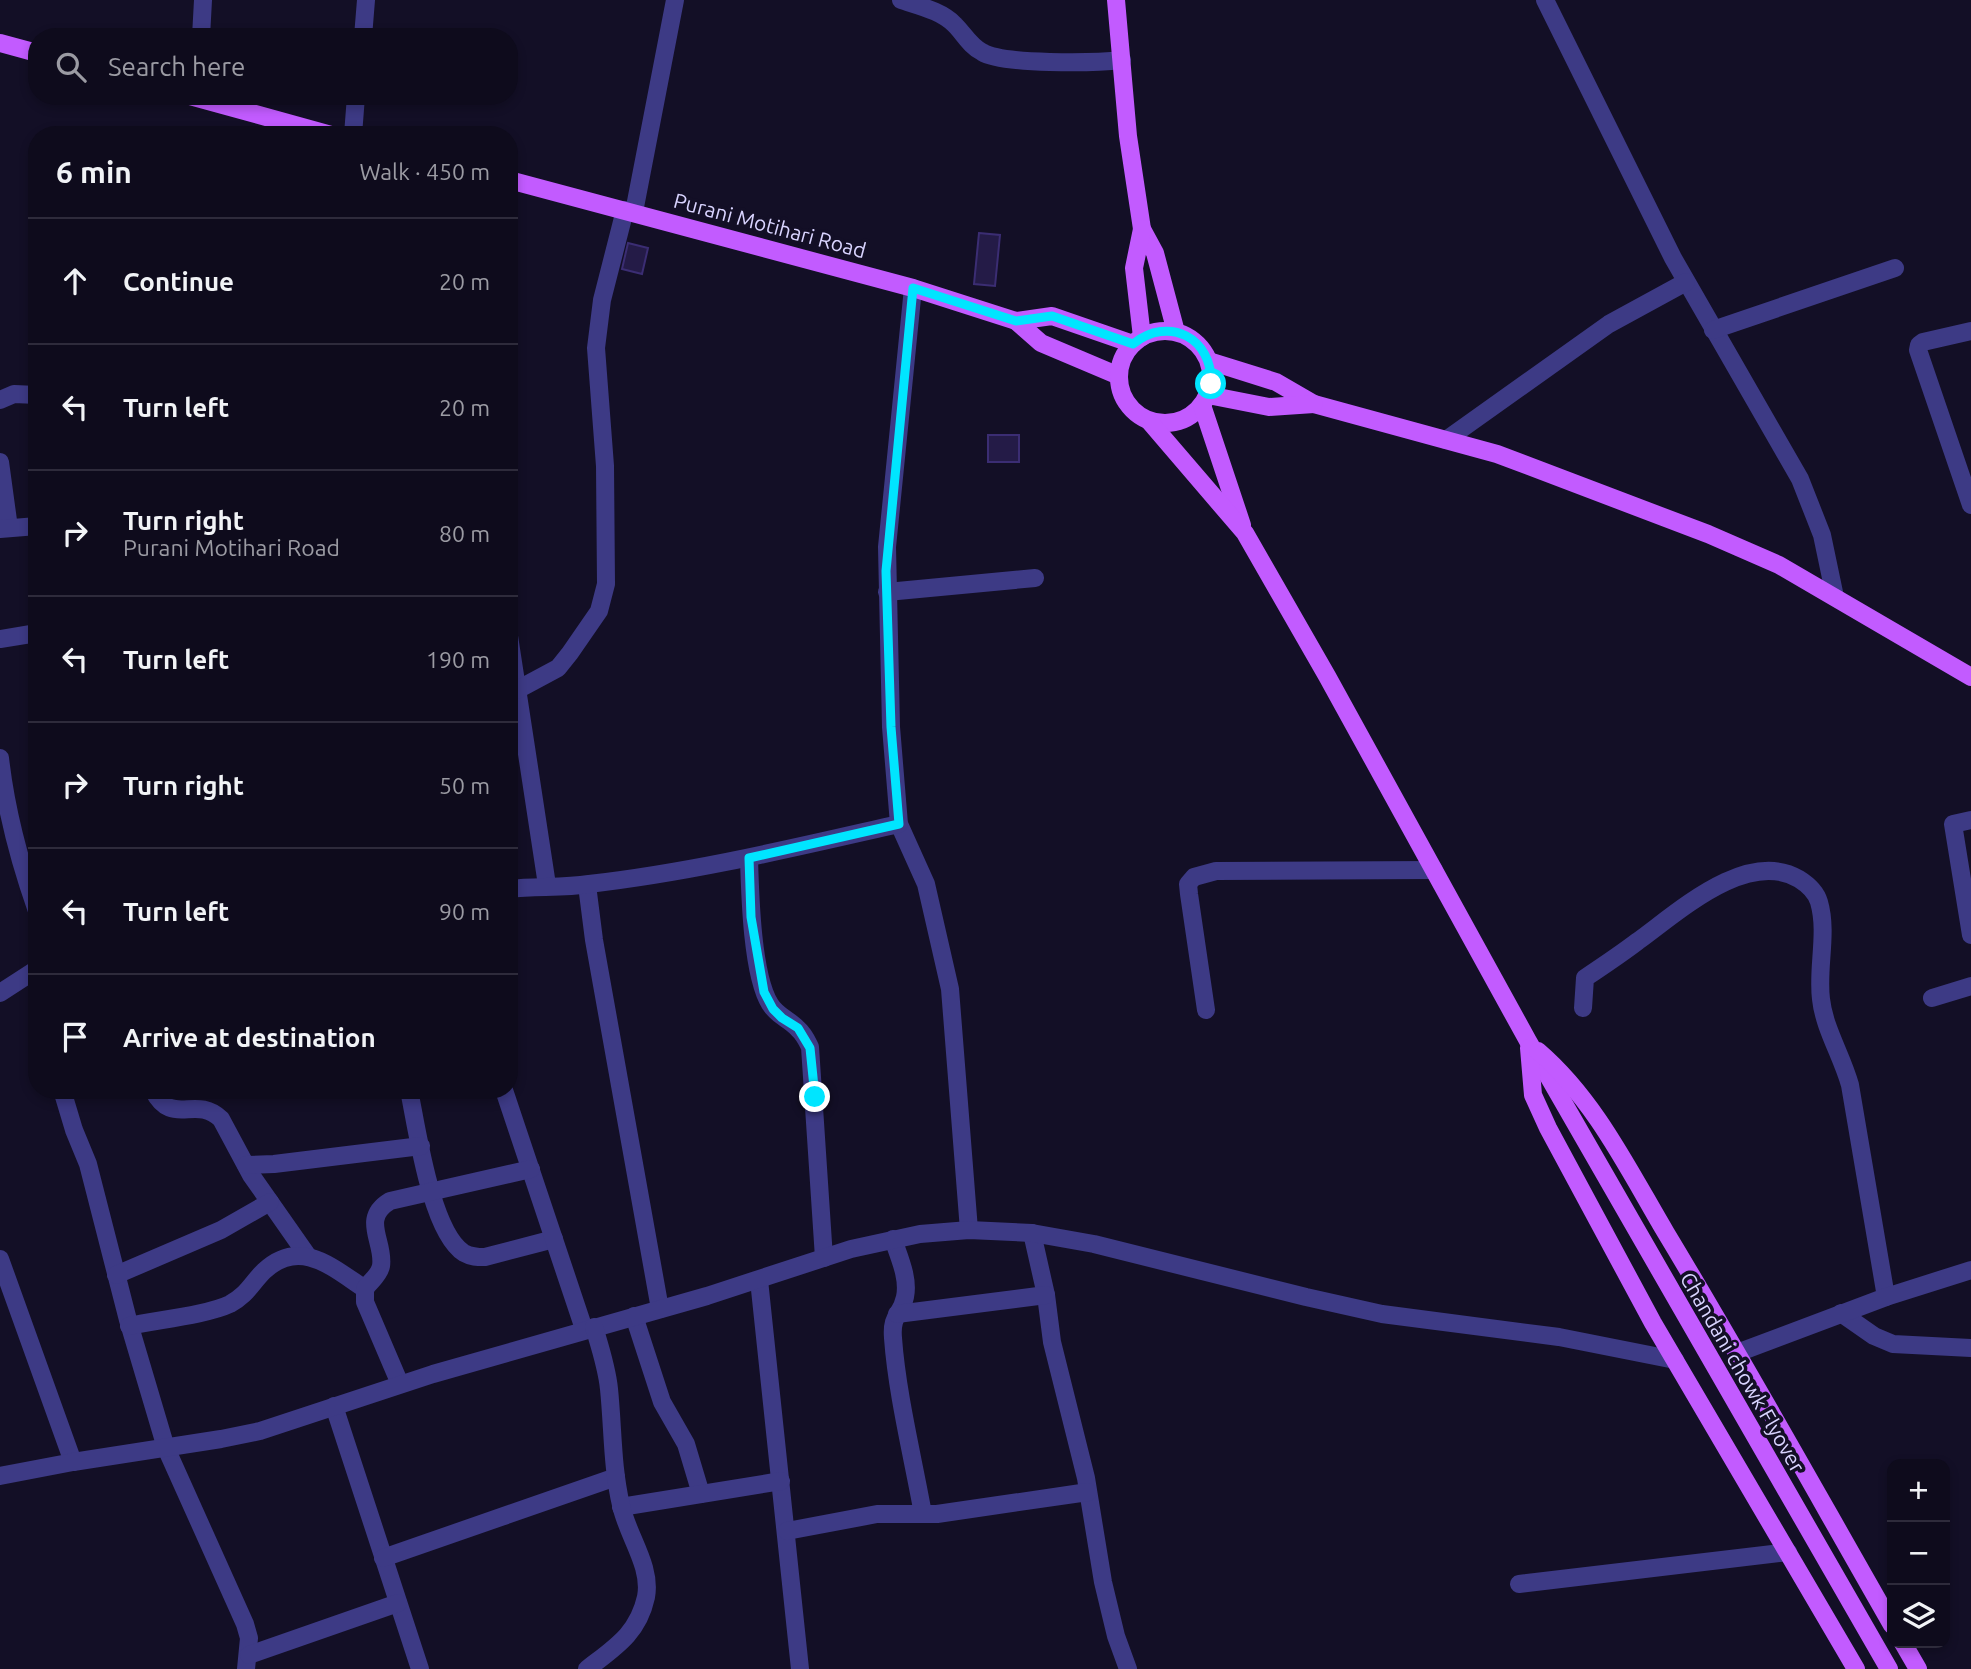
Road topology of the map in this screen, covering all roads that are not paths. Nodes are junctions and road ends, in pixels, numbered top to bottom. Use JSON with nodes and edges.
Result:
{"nodes":[{"id":1,"x":203,"y":0,"type":"edge"},
{"id":2,"x":366,"y":0,"type":"edge"},
{"id":3,"x":675,"y":0,"type":"edge"},
{"id":4,"x":901,"y":0,"type":"edge"},
{"id":5,"x":1116,"y":0,"type":"edge"},
{"id":6,"x":1545,"y":0,"type":"edge"},
{"id":7,"x":201,"y":28,"type":"edge"},
{"id":8,"x":364,"y":28,"type":"edge"},
{"id":9,"x":0,"y":43,"type":"edge"},
{"id":10,"x":28,"y":51,"type":"edge"},
{"id":11,"x":1122,"y":60,"type":"junction"},
{"id":12,"x":218,"y":105,"type":"edge"},
{"id":13,"x":355,"y":105,"type":"edge"},
{"id":14,"x":279,"y":126,"type":"edge"},
{"id":15,"x":353,"y":126,"type":"edge"},
{"id":16,"x":518,"y":182,"type":"edge"},
{"id":17,"x":629,"y":211,"type":"junction"},
{"id":18,"x":1142,"y":229,"type":"junction"},
{"id":19,"x":1895,"y":268,"type":"dead end"},
{"id":20,"x":1686,"y":282,"type":"junction"},
{"id":21,"x":913,"y":288,"type":"junction"},
{"id":22,"x":1016,"y":321,"type":"junction"},
{"id":23,"x":1713,"y":330,"type":"junction"},
{"id":24,"x":1971,"y":331,"type":"edge"},
{"id":25,"x":1176,"y":332,"type":"junction"},
{"id":26,"x":1137,"y":341,"type":"junction"},
{"id":27,"x":1209,"y":361,"type":"junction"},
{"id":28,"x":1119,"y":376,"type":"junction"},
{"id":29,"x":28,"y":395,"type":"edge"},
{"id":30,"x":0,"y":400,"type":"edge"},
{"id":31,"x":1205,"y":400,"type":"junction"},
{"id":32,"x":1314,"y":404,"type":"junction"},
{"id":33,"x":1149,"y":421,"type":"junction"},
{"id":34,"x":1446,"y":440,"type":"junction"},
{"id":35,"x":0,"y":462,"type":"edge"},
{"id":36,"x":1971,"y":505,"type":"edge"},
{"id":37,"x":28,"y":527,"type":"edge"},
{"id":38,"x":4,"y":528,"type":"edge"},
{"id":39,"x":1245,"y":533,"type":"junction"},
{"id":40,"x":1035,"y":578,"type":"dead end"},
{"id":41,"x":887,"y":592,"type":"junction"},
{"id":42,"x":1835,"y":597,"type":"junction"},
{"id":43,"x":28,"y":634,"type":"edge"},
{"id":44,"x":0,"y":639,"type":"edge"},
{"id":45,"x":1971,"y":677,"type":"edge"},
{"id":46,"x":518,"y":690,"type":"edge"},
{"id":47,"x":518,"y":696,"type":"edge"},
{"id":48,"x":0,"y":758,"type":"edge"},
{"id":49,"x":2,"y":801,"type":"edge"},
{"id":50,"x":1971,"y":820,"type":"edge"},
{"id":51,"x":899,"y":824,"type":"junction"},
{"id":52,"x":749,"y":858,"type":"junction"},
{"id":53,"x":1434,"y":870,"type":"junction"},
{"id":54,"x":547,"y":885,"type":"junction"},
{"id":55,"x":587,"y":885,"type":"junction"},
{"id":56,"x":28,"y":886,"type":"edge"},
{"id":57,"x":518,"y":888,"type":"edge"},
{"id":58,"x":1971,"y":934,"type":"edge"},
{"id":59,"x":28,"y":976,"type":"edge"},
{"id":60,"x":1971,"y":986,"type":"edge"},
{"id":61,"x":0,"y":993,"type":"edge"},
{"id":62,"x":1932,"y":998,"type":"dead end"},
{"id":63,"x":1583,"y":1008,"type":"dead end"},
{"id":64,"x":1206,"y":1010,"type":"dead end"},
{"id":65,"x":1528,"y":1041,"type":"junction"},
{"id":66,"x":64,"y":1099,"type":"edge"},
{"id":67,"x":159,"y":1099,"type":"edge"},
{"id":68,"x":411,"y":1099,"type":"edge"},
{"id":69,"x":507,"y":1099,"type":"edge"},
{"id":70,"x":421,"y":1146,"type":"junction"},
{"id":71,"x":246,"y":1165,"type":"junction"},
{"id":72,"x":530,"y":1169,"type":"junction"},
{"id":73,"x":430,"y":1192,"type":"junction"},
{"id":74,"x":270,"y":1202,"type":"junction"},
{"id":75,"x":969,"y":1230,"type":"junction"},
{"id":76,"x":1032,"y":1233,"type":"junction"},
{"id":77,"x":554,"y":1239,"type":"junction"},
{"id":78,"x":893,"y":1240,"type":"junction"},
{"id":79,"x":307,"y":1255,"type":"junction"},
{"id":80,"x":824,"y":1258,"type":"junction"},
{"id":81,"x":0,"y":1259,"type":"edge"},
{"id":82,"x":1971,"y":1270,"type":"edge"},
{"id":83,"x":116,"y":1275,"type":"junction"},
{"id":84,"x":759,"y":1280,"type":"junction"},
{"id":85,"x":365,"y":1289,"type":"junction"},
{"id":86,"x":1046,"y":1295,"type":"junction"},
{"id":87,"x":1886,"y":1297,"type":"junction"},
{"id":88,"x":660,"y":1309,"type":"junction"},
{"id":89,"x":1841,"y":1313,"type":"junction"},
{"id":90,"x":897,"y":1314,"type":"junction"},
{"id":91,"x":634,"y":1316,"type":"junction"},
{"id":92,"x":129,"y":1326,"type":"junction"},
{"id":93,"x":589,"y":1328,"type":"junction"},
{"id":94,"x":1971,"y":1348,"type":"edge"},
{"id":95,"x":1737,"y":1353,"type":"junction"},
{"id":96,"x":1675,"y":1360,"type":"junction"},
{"id":97,"x":400,"y":1384,"type":"junction"},
{"id":98,"x":334,"y":1406,"type":"junction"},
{"id":99,"x":166,"y":1448,"type":"junction"},
{"id":100,"x":73,"y":1462,"type":"junction"},
{"id":101,"x":0,"y":1476,"type":"edge"},
{"id":102,"x":616,"y":1477,"type":"junction"},
{"id":103,"x":781,"y":1481,"type":"junction"},
{"id":104,"x":1088,"y":1492,"type":"junction"},
{"id":105,"x":701,"y":1494,"type":"junction"},
{"id":106,"x":621,"y":1507,"type":"junction"},
{"id":107,"x":923,"y":1514,"type":"junction"},
{"id":108,"x":786,"y":1531,"type":"junction"},
{"id":109,"x":1788,"y":1552,"type":"junction"},
{"id":110,"x":383,"y":1558,"type":"junction"},
{"id":111,"x":1519,"y":1584,"type":"dead end"},
{"id":112,"x":398,"y":1603,"type":"junction"},
{"id":113,"x":1887,"y":1616,"type":"edge"},
{"id":114,"x":1906,"y":1648,"type":"edge"},
{"id":115,"x":247,"y":1662,"type":"edge"},
{"id":116,"x":420,"y":1669,"type":"edge"},
{"id":117,"x":587,"y":1669,"type":"edge"},
{"id":118,"x":800,"y":1669,"type":"edge"},
{"id":119,"x":1128,"y":1669,"type":"edge"},
{"id":120,"x":1856,"y":1669,"type":"edge"},
{"id":121,"x":1889,"y":1669,"type":"edge"},
{"id":122,"x":1918,"y":1669,"type":"edge"}],
"edges":[{"from":1,"to":7,"type":"street"},
{"from":2,"to":8,"type":"street"},
{"from":3,"to":17,"type":"street"},
{"from":4,"to":11,"type":"street"},
{"from":5,"to":11,"type":"main road"},
{"from":6,"to":20,"type":"street"},
{"from":9,"to":10,"type":"main road"},
{"from":11,"to":18,"type":"main road"},
{"from":12,"to":14,"type":"main road"},
{"from":13,"to":15,"type":"street"},
{"from":16,"to":17,"type":"main road","name":"Purani Motihari Road"},
{"from":17,"to":21,"type":"main road","name":"Purani Motihari Road"},
{"from":17,"to":46,"type":"street"},
{"from":18,"to":25,"type":"main road"},
{"from":18,"to":26,"type":"main road"},
{"from":19,"to":23,"type":"street"},
{"from":20,"to":23,"type":"street"},
{"from":20,"to":34,"type":"street"},
{"from":21,"to":22,"type":"main road","name":"Purani Motihari Road"},
{"from":21,"to":41,"type":"street"},
{"from":22,"to":26,"type":"main road","name":"Purani Motihari Road"},
{"from":22,"to":28,"type":"main road","name":"Purani Motihari Road"},
{"from":23,"to":42,"type":"street"},
{"from":24,"to":36,"type":"street"},
{"from":25,"to":26,"type":"main road"},
{"from":25,"to":27,"type":"main road"},
{"from":26,"to":28,"type":"main road"},
{"from":27,"to":31,"type":"main road"},
{"from":27,"to":32,"type":"main road"},
{"from":28,"to":33,"type":"main road"},
{"from":29,"to":30,"type":"street"},
{"from":31,"to":32,"type":"main road"},
{"from":31,"to":33,"type":"main road"},
{"from":31,"to":39,"type":"main road"},
{"from":32,"to":34,"type":"main road"},
{"from":33,"to":39,"type":"main road"},
{"from":34,"to":42,"type":"main road"},
{"from":35,"to":38,"type":"street"},
{"from":37,"to":38,"type":"street"},
{"from":39,"to":53,"type":"main road","name":"Chandani chowk Flyover"},
{"from":40,"to":41,"type":"street"},
{"from":41,"to":51,"type":"street"},
{"from":42,"to":45,"type":"main road"},
{"from":43,"to":44,"type":"street"},
{"from":47,"to":54,"type":"street"},
{"from":48,"to":49,"type":"street"},
{"from":49,"to":56,"type":"street"},
{"from":50,"to":58,"type":"street"},
{"from":51,"to":52,"type":"street"},
{"from":51,"to":75,"type":"street"},
{"from":52,"to":55,"type":"street"},
{"from":52,"to":80,"type":"street"},
{"from":53,"to":64,"type":"street"},
{"from":53,"to":65,"type":"main road","name":"Chandani chowk Flyover"},
{"from":54,"to":55,"type":"street"},
{"from":54,"to":57,"type":"street"},
{"from":55,"to":88,"type":"street"},
{"from":59,"to":61,"type":"street"},
{"from":60,"to":62,"type":"street"},
{"from":63,"to":87,"type":"street"},
{"from":65,"to":95,"type":"main road"},
{"from":65,"to":96,"type":"main road"},
{"from":65,"to":121,"type":"main road","name":"Chandani chowk Flyover"},
{"from":66,"to":83,"type":"street"},
{"from":67,"to":71,"type":"street"},
{"from":68,"to":70,"type":"street"},
{"from":69,"to":72,"type":"street"},
{"from":70,"to":71,"type":"street"},
{"from":70,"to":73,"type":"street"},
{"from":71,"to":74,"type":"street"},
{"from":72,"to":73,"type":"street"},
{"from":72,"to":77,"type":"street"},
{"from":73,"to":77,"type":"street"},
{"from":73,"to":85,"type":"street"},
{"from":74,"to":79,"type":"street"},
{"from":74,"to":83,"type":"street"},
{"from":75,"to":76,"type":"street"},
{"from":75,"to":78,"type":"street"},
{"from":76,"to":86,"type":"street"},
{"from":76,"to":96,"type":"street"},
{"from":77,"to":93,"type":"street"},
{"from":78,"to":80,"type":"street"},
{"from":78,"to":90,"type":"street"},
{"from":79,"to":85,"type":"street"},
{"from":79,"to":92,"type":"street"},
{"from":80,"to":84,"type":"street"},
{"from":81,"to":100,"type":"street"},
{"from":82,"to":87,"type":"street"},
{"from":83,"to":92,"type":"street"},
{"from":84,"to":88,"type":"street"},
{"from":84,"to":103,"type":"street"},
{"from":85,"to":97,"type":"street"},
{"from":86,"to":90,"type":"street"},
{"from":86,"to":104,"type":"street"},
{"from":87,"to":89,"type":"street"},
{"from":88,"to":91,"type":"street"},
{"from":89,"to":94,"type":"street"},
{"from":89,"to":95,"type":"street"},
{"from":90,"to":107,"type":"street"},
{"from":91,"to":93,"type":"street"},
{"from":91,"to":105,"type":"street"},
{"from":92,"to":99,"type":"street"},
{"from":93,"to":97,"type":"street"},
{"from":93,"to":102,"type":"street"},
{"from":95,"to":113,"type":"main road"},
{"from":96,"to":109,"type":"main road"},
{"from":97,"to":98,"type":"street"},
{"from":98,"to":99,"type":"street"},
{"from":98,"to":110,"type":"street"},
{"from":99,"to":100,"type":"street"},
{"from":99,"to":115,"type":"street"},
{"from":100,"to":101,"type":"street"},
{"from":102,"to":106,"type":"street"},
{"from":102,"to":110,"type":"street"},
{"from":103,"to":105,"type":"street"},
{"from":103,"to":108,"type":"street"},
{"from":104,"to":107,"type":"street"},
{"from":104,"to":119,"type":"street"},
{"from":105,"to":106,"type":"street"},
{"from":106,"to":117,"type":"street"},
{"from":107,"to":108,"type":"street"},
{"from":108,"to":118,"type":"street"},
{"from":109,"to":111,"type":"street"},
{"from":109,"to":120,"type":"main road"},
{"from":110,"to":112,"type":"street"},
{"from":112,"to":115,"type":"street"},
{"from":112,"to":116,"type":"street"},
{"from":114,"to":122,"type":"main road"}]}
